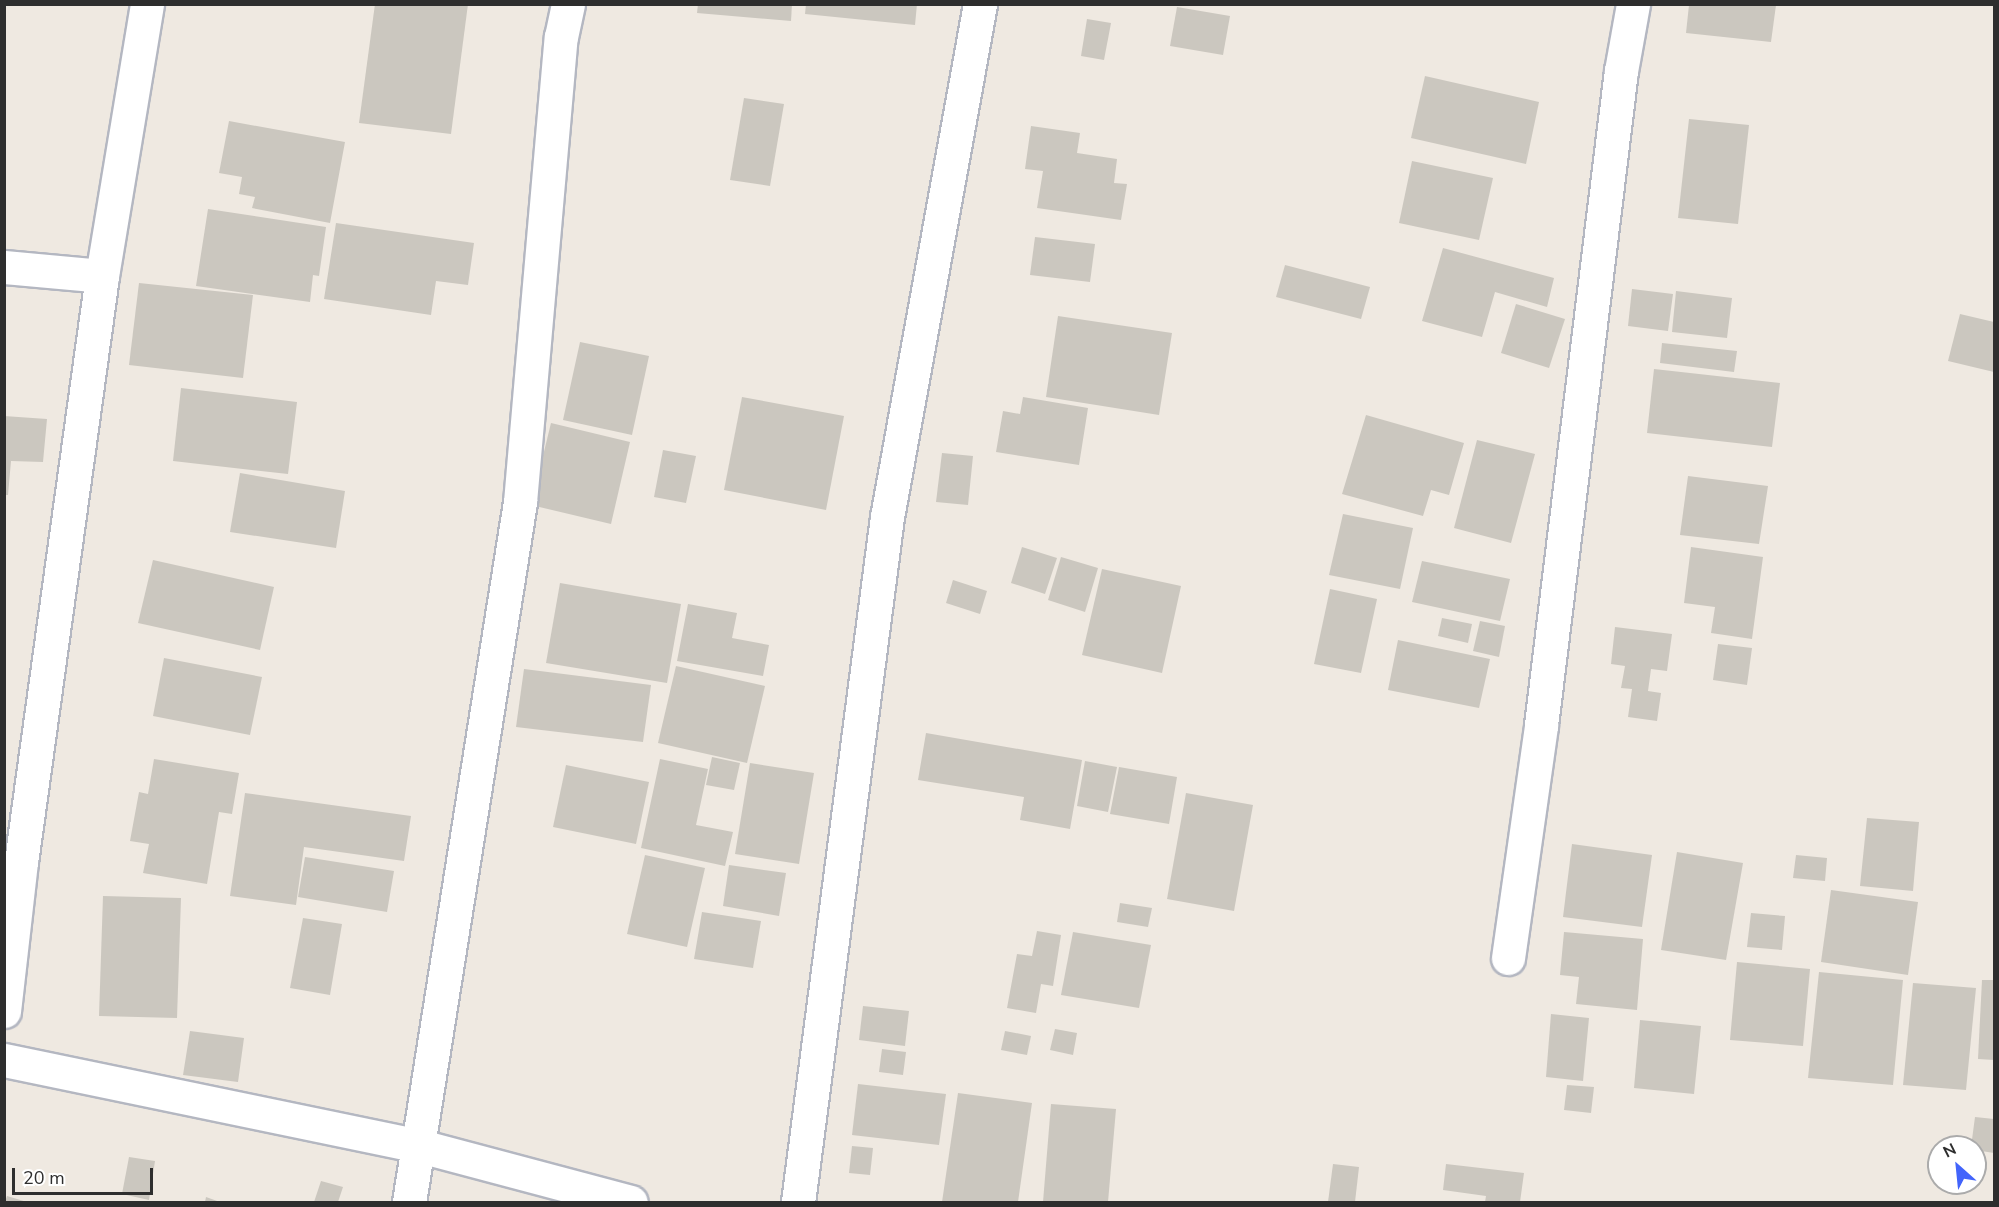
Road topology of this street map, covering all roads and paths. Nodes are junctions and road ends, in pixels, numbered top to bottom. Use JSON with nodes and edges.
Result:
{"nodes":[{"id":1,"x":147,"y":4,"type":"edge"},
{"id":2,"x":543,"y":4,"type":"edge"},
{"id":3,"x":568,"y":4,"type":"edge"},
{"id":4,"x":980,"y":4,"type":"edge"},
{"id":5,"x":1633,"y":4,"type":"edge"},
{"id":6,"x":561,"y":37,"type":"junction"},
{"id":7,"x":4,"y":267,"type":"edge"},
{"id":8,"x":102,"y":276,"type":"junction"},
{"id":9,"x":1508,"y":958,"type":"dead end"},
{"id":10,"x":4,"y":1011,"type":"edge"},
{"id":11,"x":4,"y":1060,"type":"edge"},
{"id":12,"x":420,"y":1146,"type":"junction"},
{"id":13,"x":409,"y":1203,"type":"edge"},
{"id":14,"x":631,"y":1203,"type":"edge"},
{"id":15,"x":798,"y":1203,"type":"edge"}],
"edges":[{"from":1,"to":8,"type":"street"},
{"from":2,"to":6,"type":"street"},
{"from":3,"to":6,"type":"street"},
{"from":4,"to":15,"type":"street"},
{"from":5,"to":9,"type":"street"},
{"from":6,"to":12,"type":"street"},
{"from":7,"to":8,"type":"street"},
{"from":8,"to":10,"type":"street"},
{"from":11,"to":12,"type":"street"},
{"from":12,"to":13,"type":"street"},
{"from":12,"to":14,"type":"street"}]}
